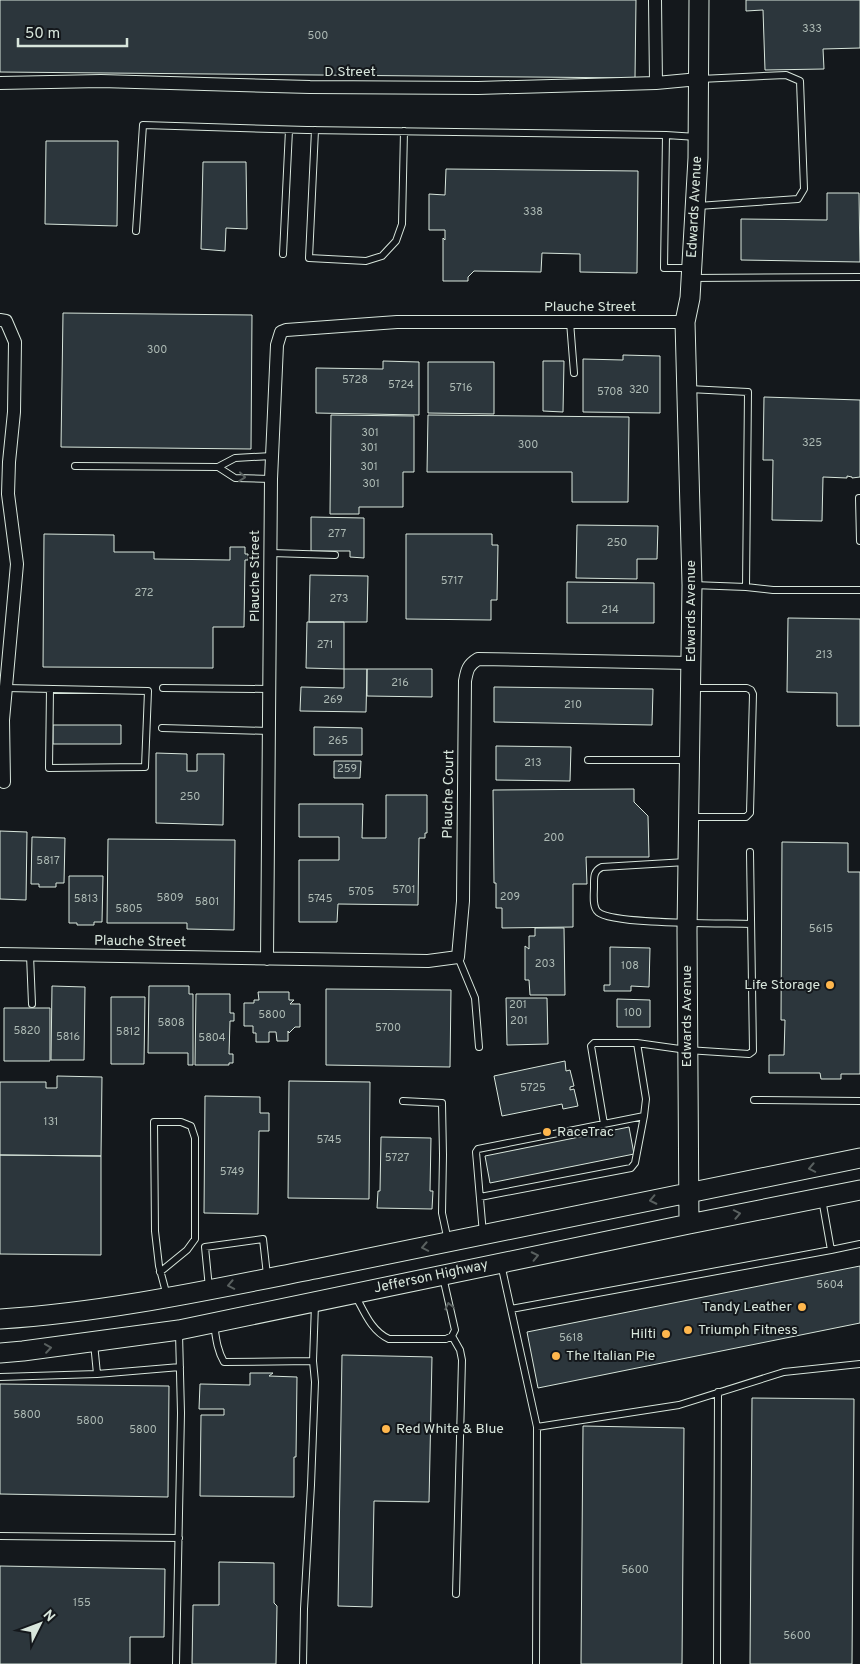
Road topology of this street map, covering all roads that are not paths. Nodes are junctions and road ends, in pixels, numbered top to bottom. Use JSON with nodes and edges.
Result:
{"nodes":[{"id":1,"x":655,"y":0,"type":"edge"},
{"id":2,"x":698,"y":0,"type":"edge"},
{"id":3,"x":699,"y":79,"type":"junction"},
{"id":4,"x":0,"y":83,"type":"edge"},
{"id":5,"x":656,"y":83,"type":"junction"},
{"id":6,"x":288,"y":130,"type":"junction"},
{"id":7,"x":315,"y":130,"type":"junction"},
{"id":8,"x":404,"y":131,"type":"junction"},
{"id":9,"x":666,"y":135,"type":"junction"},
{"id":10,"x":698,"y":137,"type":"junction"},
{"id":11,"x":695,"y":206,"type":"junction"},
{"id":12,"x":136,"y":231,"type":"dead end"},
{"id":13,"x":283,"y":254,"type":"dead end"},
{"id":14,"x":691,"y":273,"type":"junction"},
{"id":15,"x":860,"y":277,"type":"edge"},
{"id":16,"x":0,"y":320,"type":"edge"},
{"id":17,"x":570,"y":322,"type":"junction"},
{"id":18,"x":685,"y":322,"type":"junction"},
{"id":19,"x":574,"y":373,"type":"dead end"},
{"id":20,"x":687,"y":389,"type":"junction"},
{"id":21,"x":272,"y":456,"type":"junction"},
{"id":22,"x":75,"y":466,"type":"dead end"},
{"id":23,"x":218,"y":467,"type":"junction"},
{"id":24,"x":271,"y":479,"type":"junction"},
{"id":25,"x":859,"y":498,"type":"edge"},
{"id":26,"x":860,"y":541,"type":"edge"},
{"id":27,"x":270,"y":553,"type":"junction"},
{"id":28,"x":335,"y":555,"type":"dead end"},
{"id":29,"x":692,"y":585,"type":"junction"},
{"id":30,"x":746,"y":587,"type":"junction"},
{"id":31,"x":860,"y":590,"type":"edge"},
{"id":32,"x":691,"y":663,"type":"junction"},
{"id":33,"x":6,"y":688,"type":"junction"},
{"id":34,"x":164,"y":688,"type":"dead end"},
{"id":35,"x":690,"y":688,"type":"junction"},
{"id":36,"x":50,"y":689,"type":"junction"},
{"id":37,"x":269,"y":689,"type":"junction"},
{"id":38,"x":162,"y":728,"type":"dead end"},
{"id":39,"x":269,"y":730,"type":"junction"},
{"id":40,"x":588,"y":760,"type":"dead end"},
{"id":41,"x":689,"y":760,"type":"junction"},
{"id":42,"x":4,"y":782,"type":"dead end"},
{"id":43,"x":688,"y":817,"type":"junction"},
{"id":44,"x":750,"y":852,"type":"dead end"},
{"id":45,"x":688,"y":862,"type":"junction"},
{"id":46,"x":687,"y":922,"type":"junction"},
{"id":47,"x":751,"y":924,"type":"junction"},
{"id":48,"x":0,"y":954,"type":"edge"},
{"id":49,"x":30,"y":955,"type":"junction"},
{"id":50,"x":458,"y":957,"type":"junction"},
{"id":51,"x":267,"y":959,"type":"junction"},
{"id":52,"x":32,"y":1004,"type":"dead end"},
{"id":53,"x":637,"y":1044,"type":"junction"},
{"id":54,"x":479,"y":1047,"type":"dead end"},
{"id":55,"x":687,"y":1050,"type":"junction"},
{"id":56,"x":754,"y":1100,"type":"dead end"},
{"id":57,"x":402,"y":1101,"type":"dead end"},
{"id":58,"x":860,"y":1101,"type":"edge"},
{"id":59,"x":644,"y":1116,"type":"junction"},
{"id":60,"x":604,"y":1124,"type":"junction"},
{"id":61,"x":860,"y":1158,"type":"edge"},
{"id":62,"x":860,"y":1190,"type":"edge"},
{"id":63,"x":688,"y":1192,"type":"junction"},
{"id":64,"x":480,"y":1196,"type":"junction"},
{"id":65,"x":822,"y":1198,"type":"junction"},
{"id":66,"x":689,"y":1224,"type":"junction"},
{"id":67,"x":483,"y":1236,"type":"junction"},
{"id":68,"x":448,"y":1242,"type":"junction"},
{"id":69,"x":860,"y":1244,"type":"edge"},
{"id":70,"x":831,"y":1250,"type":"junction"},
{"id":71,"x":500,"y":1263,"type":"junction"},
{"id":72,"x":160,"y":1272,"type":"junction"},
{"id":73,"x":442,"y":1275,"type":"junction"},
{"id":74,"x":268,"y":1278,"type":"junction"},
{"id":75,"x":209,"y":1289,"type":"junction"},
{"id":76,"x":354,"y":1294,"type":"junction"},
{"id":77,"x":168,"y":1298,"type":"junction"},
{"id":78,"x":315,"y":1302,"type":"junction"},
{"id":79,"x":511,"y":1309,"type":"junction"},
{"id":80,"x":0,"y":1319,"type":"edge"},
{"id":81,"x":214,"y":1323,"type":"junction"},
{"id":82,"x":179,"y":1330,"type":"junction"},
{"id":83,"x":452,"y":1336,"type":"junction"},
{"id":84,"x":94,"y":1342,"type":"junction"},
{"id":85,"x":0,"y":1353,"type":"edge"},
{"id":86,"x":313,"y":1361,"type":"junction"},
{"id":87,"x":860,"y":1364,"type":"edge"},
{"id":88,"x":180,"y":1367,"type":"junction"},
{"id":89,"x":97,"y":1374,"type":"junction"},
{"id":90,"x":0,"y":1377,"type":"edge"},
{"id":91,"x":718,"y":1392,"type":"junction"},
{"id":92,"x":537,"y":1427,"type":"junction"},
{"id":93,"x":0,"y":1536,"type":"edge"},
{"id":94,"x":178,"y":1538,"type":"junction"},
{"id":95,"x":456,"y":1594,"type":"dead end"},
{"id":96,"x":176,"y":1664,"type":"edge"},
{"id":97,"x":303,"y":1664,"type":"edge"},
{"id":98,"x":536,"y":1664,"type":"edge"},
{"id":99,"x":717,"y":1664,"type":"edge"}],
"edges":[{"from":1,"to":5,"type":"street"},
{"from":2,"to":3,"type":"main road","name":"Edwards Avenue"},
{"from":3,"to":5,"type":"street","name":"D Street"},
{"from":3,"to":10,"type":"main road","name":"Edwards Avenue"},
{"from":3,"to":11,"type":"lane"},
{"from":4,"to":5,"type":"street","name":"D Street"},
{"from":6,"to":7,"type":"lane"},
{"from":6,"to":12,"type":"lane"},
{"from":6,"to":13,"type":"lane"},
{"from":7,"to":8,"type":"lane"},
{"from":7,"to":8,"type":"lane"},
{"from":8,"to":9,"type":"lane"},
{"from":9,"to":10,"type":"lane"},
{"from":9,"to":14,"type":"lane"},
{"from":10,"to":11,"type":"main road","name":"Edwards Avenue"},
{"from":11,"to":14,"type":"main road","name":"Edwards Avenue"},
{"from":14,"to":15,"type":"lane"},
{"from":14,"to":18,"type":"main road","name":"Edwards Avenue"},
{"from":16,"to":33,"type":"street"},
{"from":17,"to":18,"type":"street","name":"Plauche Street"},
{"from":17,"to":19,"type":"lane"},
{"from":17,"to":21,"type":"street","name":"Plauche Street"},
{"from":18,"to":20,"type":"main road","name":"Edwards Avenue"},
{"from":20,"to":29,"type":"main road","name":"Edwards Avenue"},
{"from":20,"to":30,"type":"lane"},
{"from":21,"to":23,"type":"lane"},
{"from":21,"to":24,"type":"street","name":"Plauche Street"},
{"from":22,"to":23,"type":"lane"},
{"from":23,"to":24,"type":"lane","one_way":true},
{"from":24,"to":27,"type":"street","name":"Plauche Street"},
{"from":25,"to":26,"type":"lane"},
{"from":27,"to":28,"type":"lane"},
{"from":27,"to":37,"type":"street","name":"Plauche Street"},
{"from":29,"to":30,"type":"lane"},
{"from":29,"to":32,"type":"main road","name":"Edwards Avenue"},
{"from":30,"to":31,"type":"lane"},
{"from":32,"to":35,"type":"main road","name":"Edwards Avenue"},
{"from":32,"to":50,"type":"street","name":"Plauche Court"},
{"from":33,"to":36,"type":"lane"},
{"from":33,"to":42,"type":"street"},
{"from":34,"to":37,"type":"lane"},
{"from":35,"to":41,"type":"main road","name":"Edwards Avenue"},
{"from":35,"to":43,"type":"lane"},
{"from":36,"to":36,"type":"lane"},
{"from":37,"to":39,"type":"street","name":"Plauche Street"},
{"from":38,"to":39,"type":"lane"},
{"from":39,"to":51,"type":"street","name":"Plauche Street"},
{"from":40,"to":41,"type":"lane"},
{"from":41,"to":43,"type":"main road","name":"Edwards Avenue"},
{"from":43,"to":45,"type":"main road","name":"Edwards Avenue"},
{"from":44,"to":47,"type":"lane"},
{"from":45,"to":46,"type":"main road","name":"Edwards Avenue"},
{"from":45,"to":46,"type":"lane"},
{"from":46,"to":47,"type":"lane"},
{"from":46,"to":55,"type":"main road","name":"Edwards Avenue"},
{"from":47,"to":55,"type":"lane"},
{"from":48,"to":49,"type":"street","name":"Plauche Street"},
{"from":49,"to":51,"type":"street","name":"Plauche Street"},
{"from":49,"to":52,"type":"lane"},
{"from":50,"to":51,"type":"street"},
{"from":50,"to":54,"type":"lane"},
{"from":53,"to":55,"type":"lane"},
{"from":53,"to":59,"type":"lane"},
{"from":53,"to":60,"type":"lane"},
{"from":55,"to":63,"type":"main road","name":"Edwards Avenue"},
{"from":56,"to":58,"type":"lane"},
{"from":57,"to":68,"type":"lane"},
{"from":59,"to":60,"type":"lane"},
{"from":59,"to":64,"type":"lane"},
{"from":60,"to":64,"type":"lane"},
{"from":61,"to":63,"type":"main road","one_way":true},
{"from":62,"to":65,"type":"main road","name":"Jefferson Highway"},
{"from":63,"to":66,"type":"main road","name":"Edwards Avenue"},
{"from":63,"to":67,"type":"main road","one_way":true},
{"from":64,"to":67,"type":"lane"},
{"from":66,"to":65,"type":"main road","name":"Jefferson Highway","one_way":true},
{"from":65,"to":70,"type":"lane"},
{"from":71,"to":66,"type":"main road","name":"Jefferson Highway","one_way":true},
{"from":67,"to":68,"type":"main road"},
{"from":68,"to":74,"type":"main road","one_way":true},
{"from":69,"to":70,"type":"lane"},
{"from":70,"to":79,"type":"lane"},
{"from":71,"to":73,"type":"main road","name":"Jefferson Highway"},
{"from":71,"to":79,"type":"lane"},
{"from":72,"to":72,"type":"lane"},
{"from":72,"to":77,"type":"lane"},
{"from":73,"to":76,"type":"main road","name":"Jefferson Highway"},
{"from":83,"to":73,"type":"lane","one_way":true},
{"from":74,"to":75,"type":"main road","one_way":true},
{"from":74,"to":75,"type":"lane"},
{"from":75,"to":77,"type":"main road"},
{"from":76,"to":78,"type":"main road","name":"Jefferson Highway"},
{"from":76,"to":83,"type":"lane"},
{"from":77,"to":80,"type":"main road"},
{"from":78,"to":81,"type":"main road","name":"Jefferson Highway"},
{"from":78,"to":86,"type":"lane"},
{"from":79,"to":92,"type":"lane"},
{"from":81,"to":82,"type":"main road","name":"Jefferson Highway"},
{"from":81,"to":86,"type":"lane"},
{"from":82,"to":84,"type":"main road","name":"Jefferson Highway"},
{"from":82,"to":88,"type":"lane"},
{"from":83,"to":95,"type":"lane"},
{"from":85,"to":84,"type":"main road","name":"Jefferson Highway","one_way":true},
{"from":84,"to":89,"type":"lane"},
{"from":86,"to":97,"type":"lane"},
{"from":87,"to":91,"type":"lane"},
{"from":88,"to":89,"type":"lane"},
{"from":88,"to":94,"type":"lane"},
{"from":89,"to":90,"type":"lane"},
{"from":91,"to":92,"type":"lane"},
{"from":91,"to":99,"type":"lane"},
{"from":92,"to":98,"type":"lane"},
{"from":93,"to":94,"type":"lane"},
{"from":94,"to":96,"type":"lane"}]}
